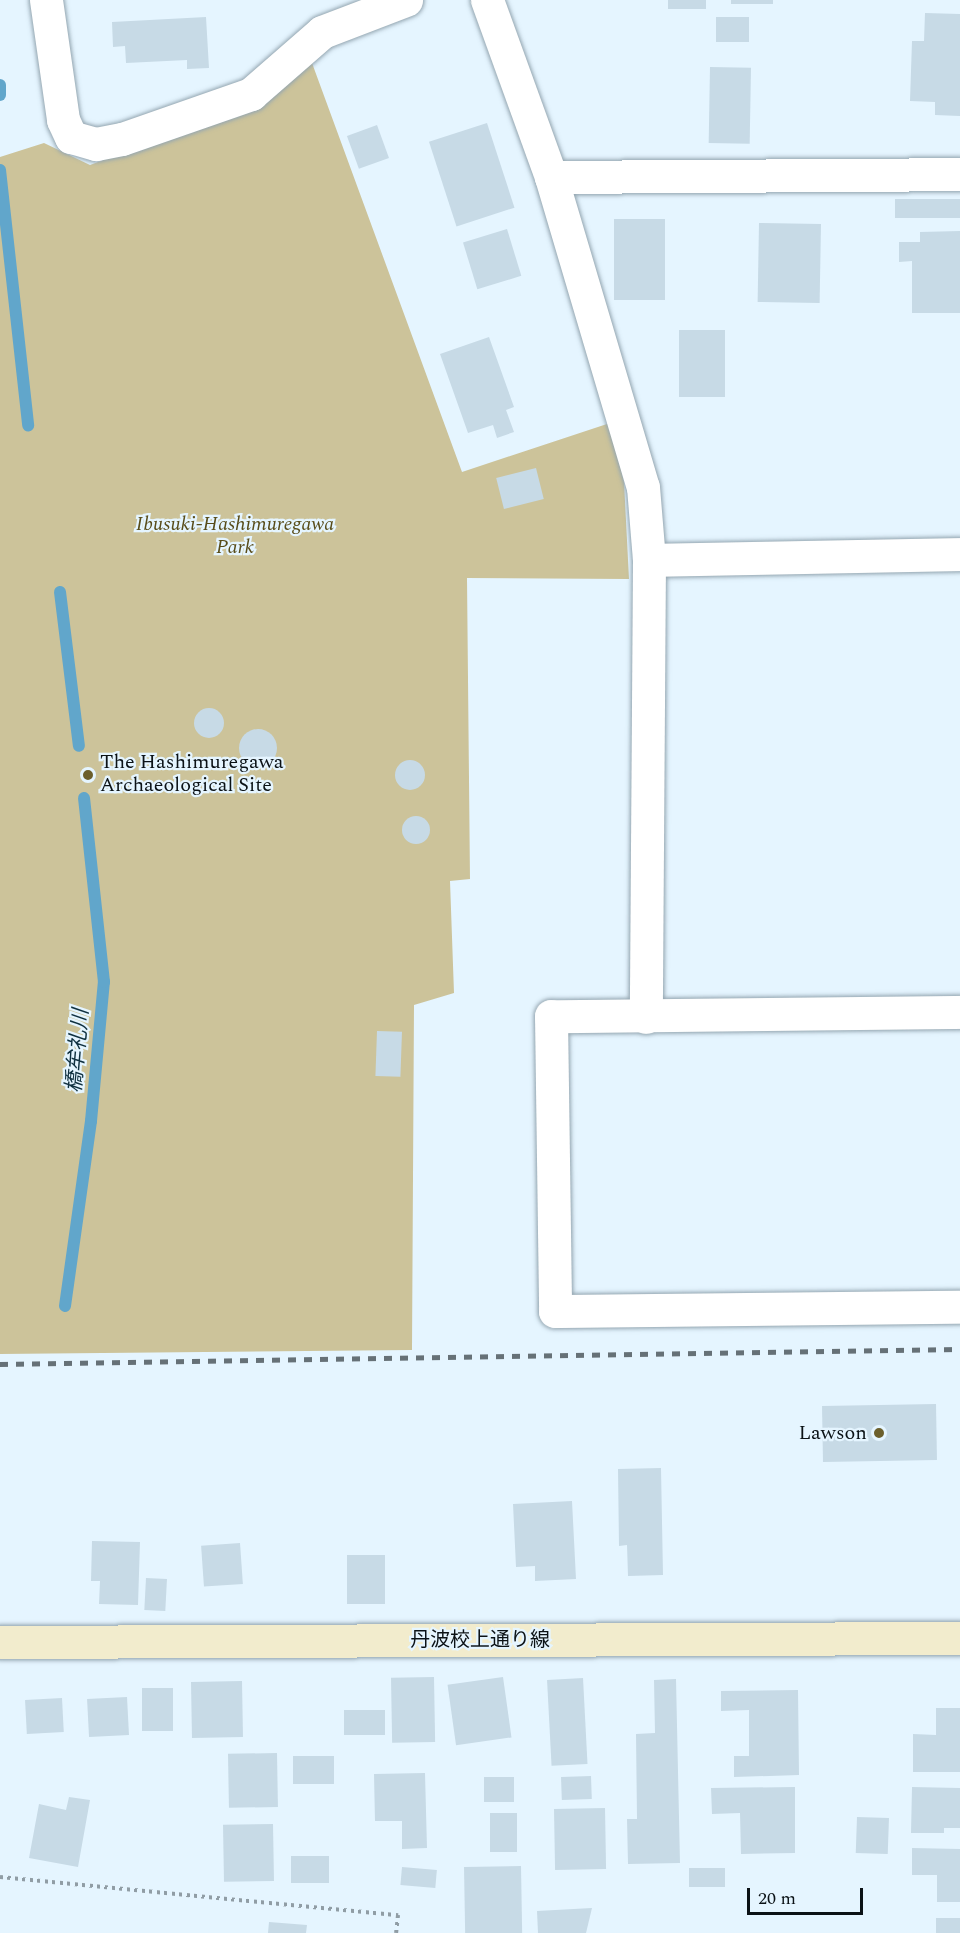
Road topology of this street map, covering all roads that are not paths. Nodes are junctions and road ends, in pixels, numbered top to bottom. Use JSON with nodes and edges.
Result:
{"nodes":[{"id":1,"x":46,"y":0,"type":"edge"},
{"id":2,"x":406,"y":0,"type":"edge"},
{"id":3,"x":487,"y":0,"type":"edge"},
{"id":4,"x":960,"y":174,"type":"edge"},
{"id":5,"x":551,"y":177,"type":"junction"},
{"id":6,"x":960,"y":554,"type":"edge"},
{"id":7,"x":649,"y":560,"type":"junction"},
{"id":8,"x":960,"y":1012,"type":"edge"},
{"id":9,"x":646,"y":1017,"type":"junction"},
{"id":10,"x":960,"y":1308,"type":"edge"},
{"id":11,"x":960,"y":1638,"type":"edge"},
{"id":12,"x":2,"y":1642,"type":"edge"}],
"edges":[{"from":1,"to":2,"type":"street"},
{"from":3,"to":5,"type":"street"},
{"from":4,"to":5,"type":"street"},
{"from":5,"to":7,"type":"street"},
{"from":6,"to":7,"type":"street"},
{"from":7,"to":9,"type":"street"},
{"from":8,"to":9,"type":"street"},
{"from":9,"to":10,"type":"street"},
{"from":11,"to":12,"type":"street","name":"丹波校上通り線"}]}
